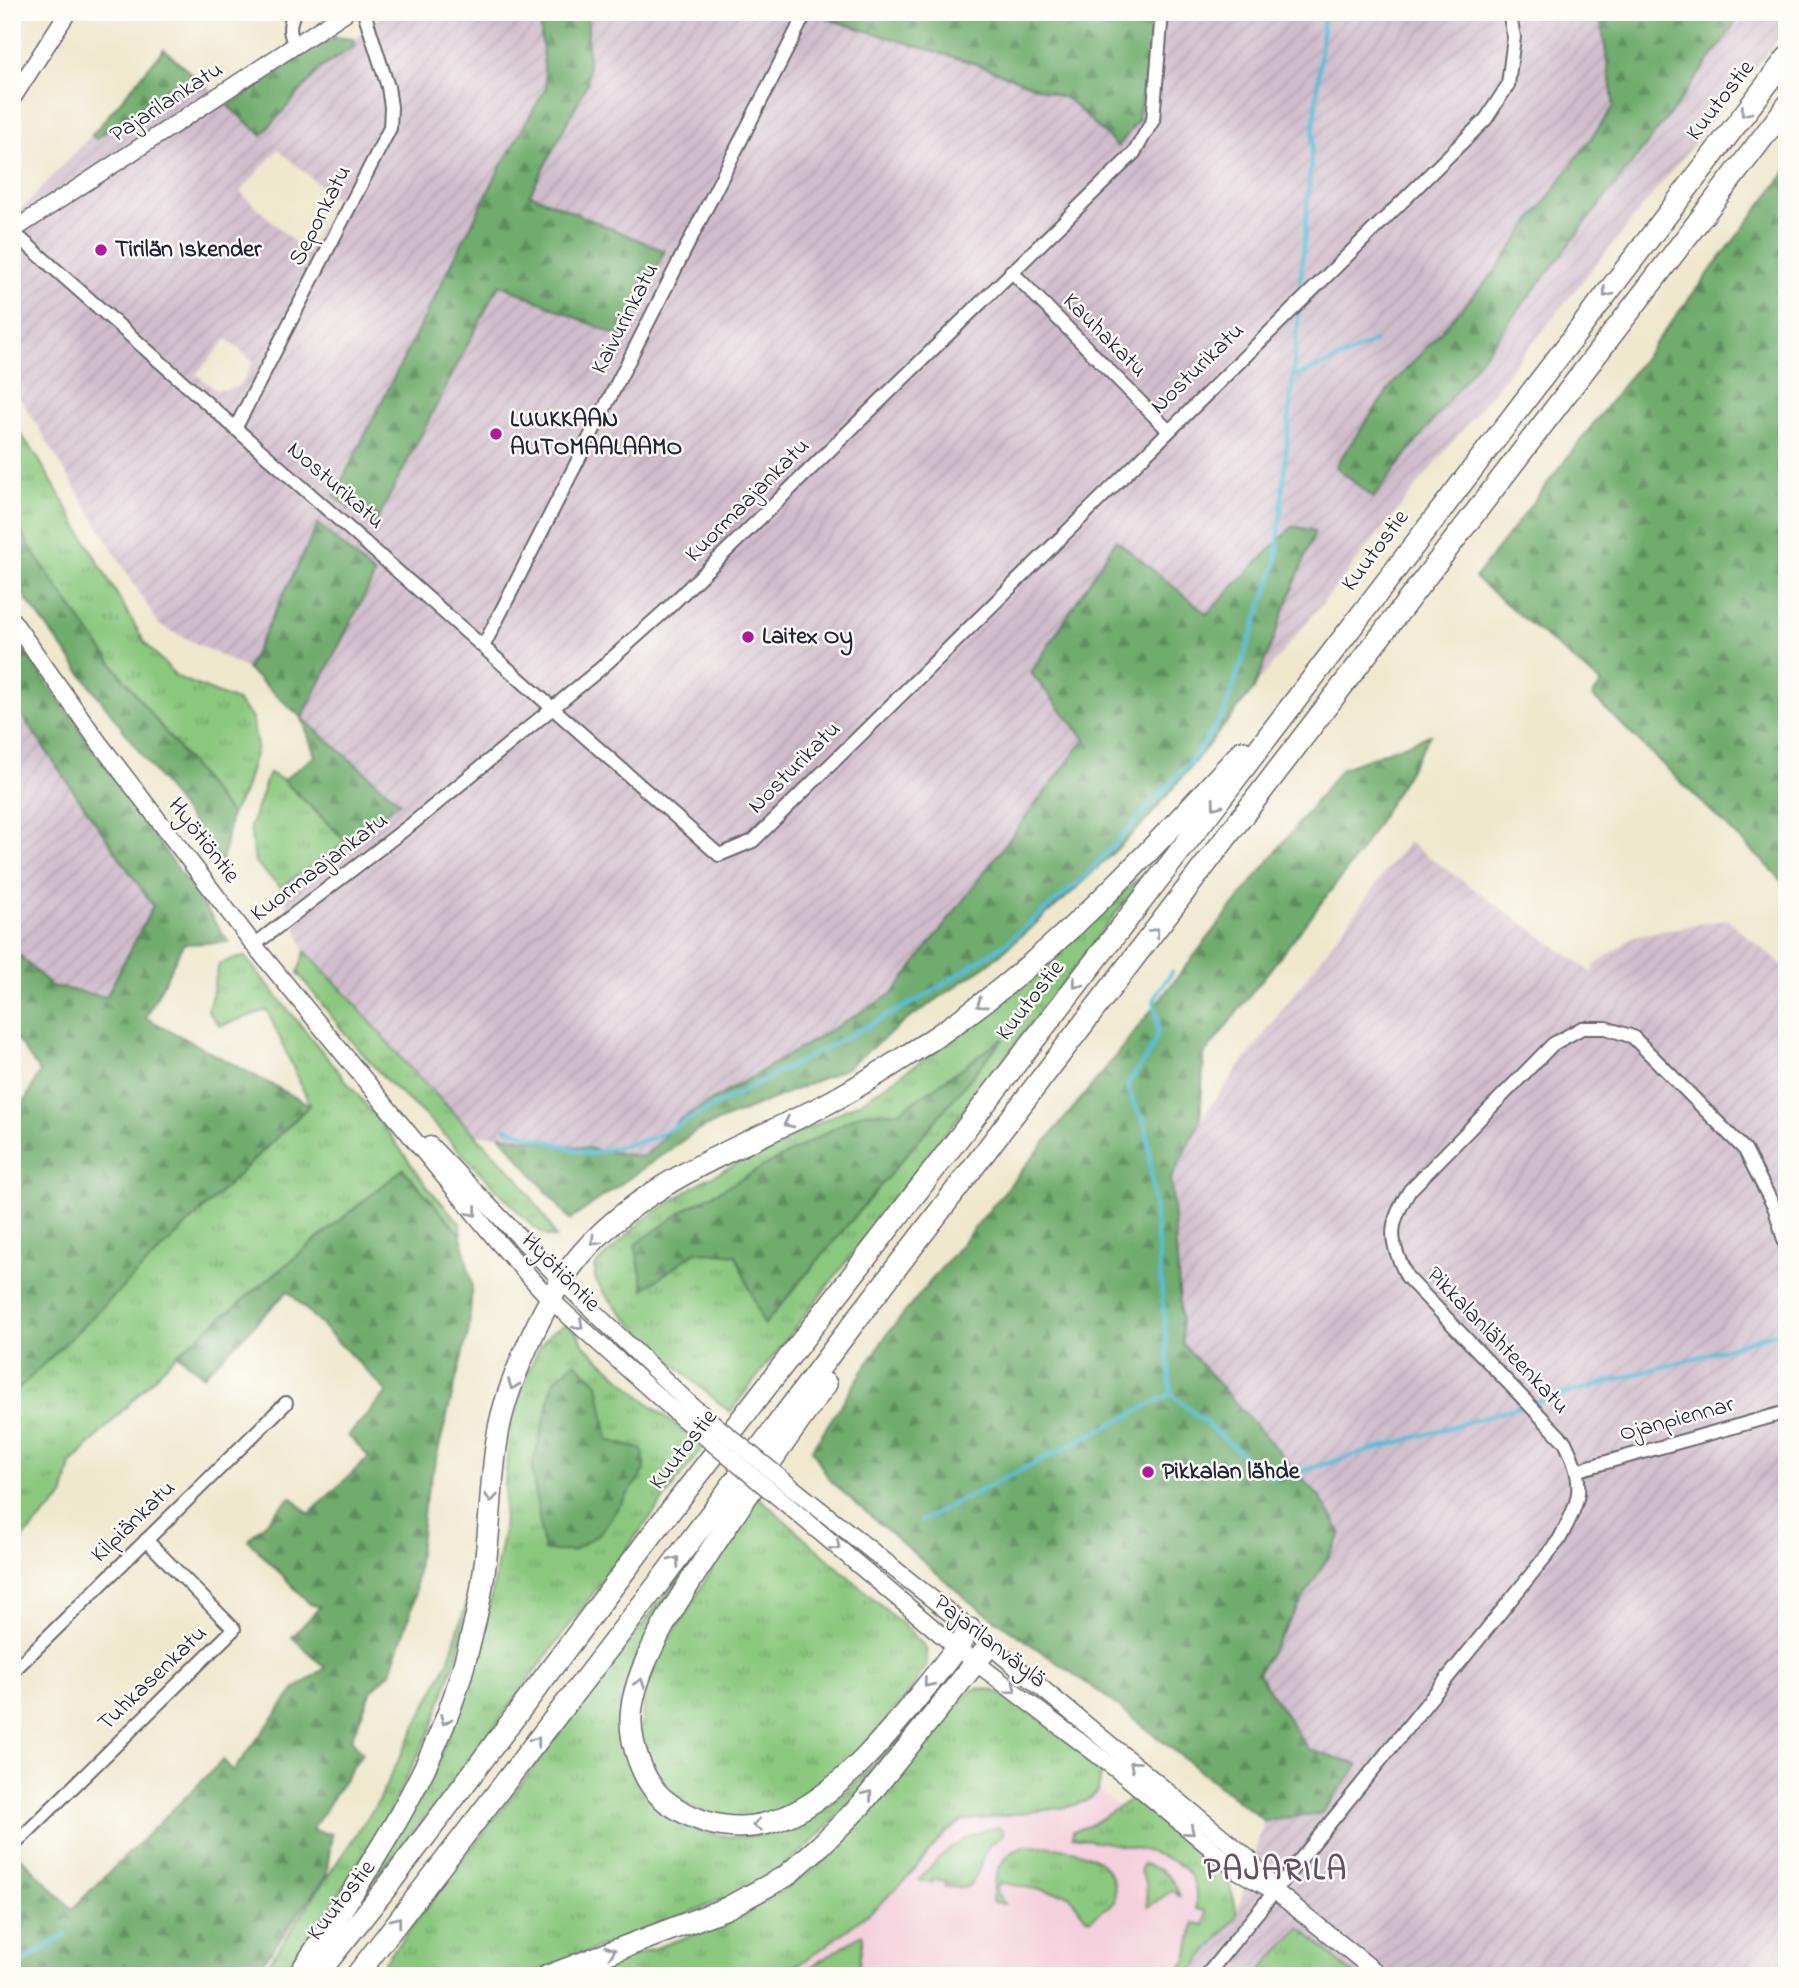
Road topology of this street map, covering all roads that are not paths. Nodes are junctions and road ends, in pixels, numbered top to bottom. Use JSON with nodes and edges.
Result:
{"nodes":[{"id":1,"x":68,"y":12,"type":"edge"},
{"id":2,"x":295,"y":12,"type":"edge"},
{"id":3,"x":346,"y":12,"type":"edge"},
{"id":4,"x":364,"y":12,"type":"edge"},
{"id":5,"x":806,"y":12,"type":"edge"},
{"id":6,"x":1163,"y":12,"type":"edge"},
{"id":7,"x":1508,"y":12,"type":"edge"},
{"id":8,"x":295,"y":45,"type":"junction"},
{"id":9,"x":1787,"y":58,"type":"edge"},
{"id":10,"x":12,"y":99,"type":"edge"},
{"id":11,"x":1787,"y":106,"type":"edge"},
{"id":12,"x":13,"y":231,"type":"edge"},
{"id":13,"x":1011,"y":271,"type":"junction"},
{"id":14,"x":235,"y":429,"type":"junction"},
{"id":15,"x":1168,"y":430,"type":"junction"},
{"id":16,"x":1458,"y":486,"type":"junction"},
{"id":17,"x":12,"y":620,"type":"edge"},
{"id":18,"x":484,"y":645,"type":"junction"},
{"id":19,"x":550,"y":709,"type":"junction"},
{"id":20,"x":254,"y":945,"type":"junction"},
{"id":21,"x":1116,"y":982,"type":"junction"},
{"id":22,"x":368,"y":1083,"type":"junction"},
{"id":23,"x":1787,"y":1250,"type":"edge"},
{"id":24,"x":562,"y":1281,"type":"junction"},
{"id":25,"x":551,"y":1300,"type":"junction"},
{"id":26,"x":286,"y":1403,"type":"dead end"},
{"id":27,"x":686,"y":1411,"type":"junction"},
{"id":28,"x":1787,"y":1412,"type":"edge"},
{"id":29,"x":1578,"y":1470,"type":"junction"},
{"id":30,"x":146,"y":1540,"type":"junction"},
{"id":31,"x":970,"y":1629,"type":"junction"},
{"id":32,"x":957,"y":1648,"type":"junction"},
{"id":33,"x":982,"y":1654,"type":"junction"},
{"id":34,"x":12,"y":1672,"type":"edge"},
{"id":35,"x":12,"y":1847,"type":"edge"},
{"id":36,"x":1276,"y":1892,"type":"junction"},
{"id":37,"x":298,"y":1976,"type":"edge"},
{"id":38,"x":316,"y":1976,"type":"edge"},
{"id":39,"x":356,"y":1976,"type":"edge"},
{"id":40,"x":548,"y":1976,"type":"edge"},
{"id":41,"x":1206,"y":1976,"type":"edge"},
{"id":42,"x":1381,"y":1976,"type":"edge"}],
"edges":[{"from":1,"to":10,"type":"main road"},
{"from":2,"to":8,"type":"street"},
{"from":3,"to":8,"type":"main road","name":"Pajarilankatu"},
{"from":4,"to":14,"type":"street","name":"Seponkatu"},
{"from":5,"to":18,"type":"street","name":"Kaivurinkatu"},
{"from":6,"to":13,"type":"street","name":"Kuormaajankatu"},
{"from":7,"to":15,"type":"street","name":"Nosturikatu"},
{"from":8,"to":12,"type":"main road","name":"Pajarilankatu"},
{"from":9,"to":16,"type":"highway","name":"Kuutostie","one_way":true},
{"from":21,"to":11,"type":"highway","one_way":true},
{"from":12,"to":14,"type":"street","name":"Nosturikatu"},
{"from":13,"to":15,"type":"street","name":"Kauhakatu"},
{"from":13,"to":19,"type":"street","name":"Kuormaajankatu"},
{"from":14,"to":18,"type":"street","name":"Nosturikatu"},
{"from":15,"to":19,"type":"street","name":"Nosturikatu"},
{"from":16,"to":24,"type":"highway","one_way":true},
{"from":16,"to":38,"type":"highway","name":"Kuutostie","one_way":true},
{"from":17,"to":20,"type":"main road","name":"Hyötiöntie"},
{"from":18,"to":19,"type":"street","name":"Nosturikatu"},
{"from":19,"to":20,"type":"street","name":"Kuormaajankatu"},
{"from":20,"to":22,"type":"main road","name":"Hyötiöntie"},
{"from":32,"to":21,"type":"highway","one_way":true},
{"from":39,"to":21,"type":"highway","one_way":true},
{"from":22,"to":24,"type":"main road","name":"Hyötiöntie"},
{"from":22,"to":25,"type":"main road","name":"Hyötiöntie","one_way":true},
{"from":23,"to":29,"type":"street","name":"Pikkalanlähteenkatu"},
{"from":24,"to":25,"type":"highway"},
{"from":24,"to":27,"type":"main road","name":"Hyötiöntie"},
{"from":25,"to":27,"type":"main road","name":"Hyötiöntie","one_way":true},
{"from":25,"to":37,"type":"highway","one_way":true},
{"from":26,"to":30,"type":"street","name":"Kilpiänkatu"},
{"from":27,"to":31,"type":"main road","name":"Pajarilanväylä","bridge":true},
{"from":27,"to":32,"type":"main road","name":"Pajarilanväylä","one_way":true,"bridge":true},
{"from":28,"to":29,"type":"street","name":"Ojanpiennar"},
{"from":29,"to":36,"type":"street"},
{"from":30,"to":34,"type":"street","name":"Kilpiänkatu"},
{"from":30,"to":35,"type":"street","name":"Tuhkasenkatu"},
{"from":31,"to":32,"type":"highway"},
{"from":31,"to":33,"type":"main road","name":"Pajarilanväylä"},
{"from":32,"to":33,"type":"main road","name":"Pajarilanväylä"},
{"from":33,"to":36,"type":"main road","name":"Pajarilanväylä"},
{"from":40,"to":33,"type":"highway","one_way":true},
{"from":36,"to":41,"type":"street"},
{"from":36,"to":42,"type":"main road","name":"Pajarilanväylä"}]}
